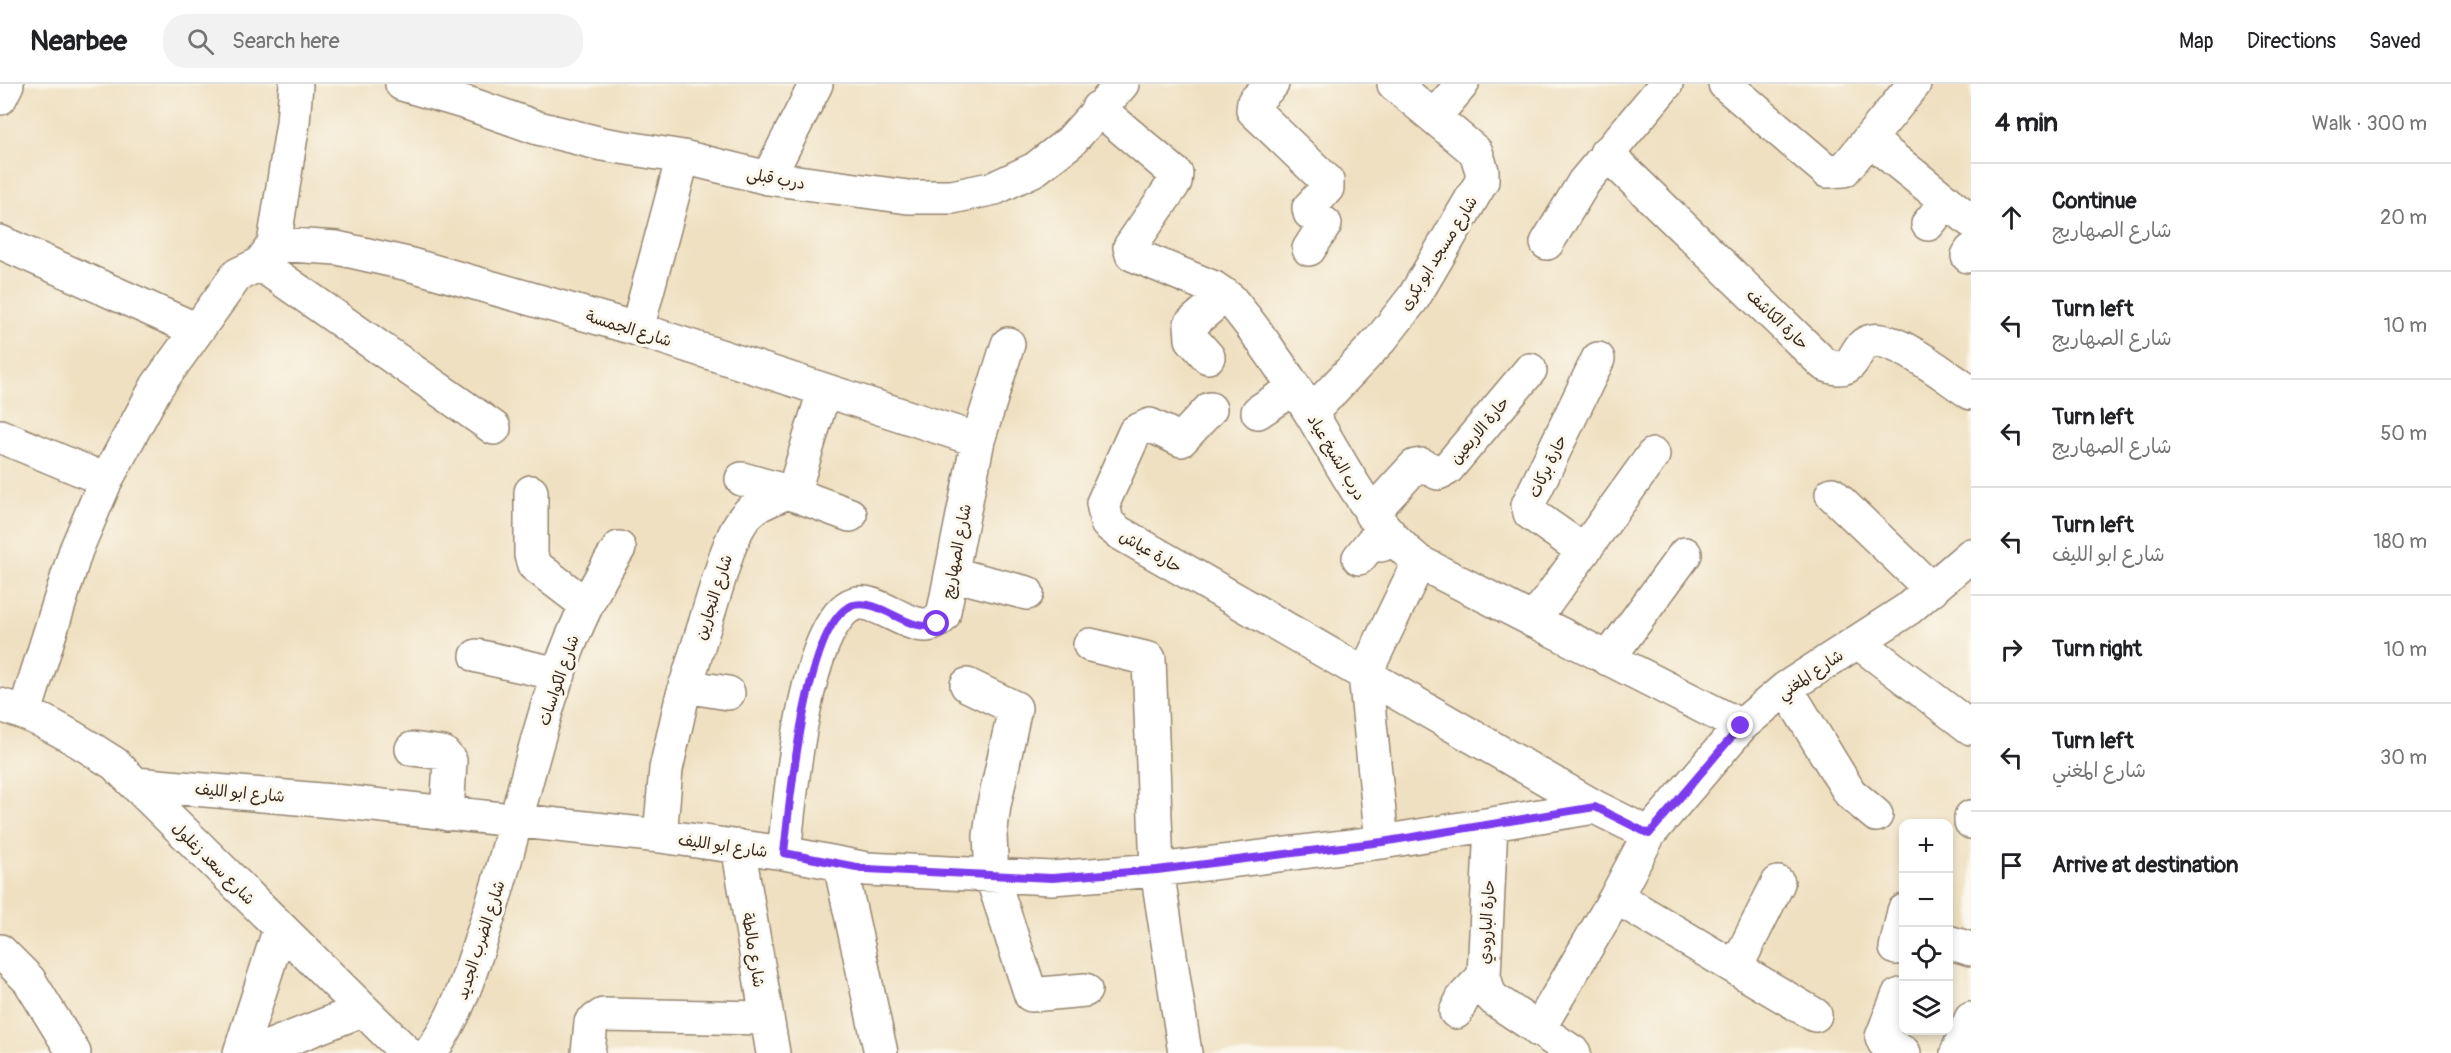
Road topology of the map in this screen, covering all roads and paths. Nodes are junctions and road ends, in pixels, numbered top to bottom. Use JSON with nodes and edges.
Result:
{"nodes":[{"id":1,"x":7,"y":84,"type":"edge"},
{"id":2,"x":296,"y":84,"type":"edge"},
{"id":3,"x":402,"y":84,"type":"edge"},
{"id":4,"x":816,"y":84,"type":"edge"},
{"id":5,"x":1122,"y":84,"type":"edge"},
{"id":6,"x":1272,"y":84,"type":"edge"},
{"id":7,"x":1394,"y":84,"type":"edge"},
{"id":8,"x":1462,"y":84,"type":"edge"},
{"id":9,"x":1666,"y":84,"type":"edge"},
{"id":10,"x":1725,"y":84,"type":"edge"},
{"id":11,"x":1914,"y":84,"type":"edge"},
{"id":12,"x":472,"y":94,"type":"edge"},
{"id":13,"x":0,"y":98,"type":"edge"},
{"id":14,"x":1098,"y":108,"type":"junction"},
{"id":15,"x":1434,"y":117,"type":"junction"},
{"id":16,"x":1870,"y":140,"type":"junction"},
{"id":17,"x":1606,"y":153,"type":"junction"},
{"id":18,"x":683,"y":157,"type":"junction"},
{"id":19,"x":768,"y":178,"type":"junction"},
{"id":20,"x":1949,"y":215,"type":"edge"},
{"id":21,"x":0,"y":242,"type":"edge"},
{"id":22,"x":1547,"y":243,"type":"dead end"},
{"id":23,"x":1309,"y":249,"type":"dead end"},
{"id":24,"x":267,"y":254,"type":"junction"},
{"id":25,"x":1225,"y":295,"type":"junction"},
{"id":26,"x":637,"y":329,"type":"junction"},
{"id":27,"x":197,"y":330,"type":"junction"},
{"id":28,"x":1008,"y":344,"type":"dead end"},
{"id":29,"x":1208,"y":357,"type":"dead end"},
{"id":30,"x":1598,"y":359,"type":"dead end"},
{"id":31,"x":1530,"y":370,"type":"dead end"},
{"id":32,"x":824,"y":391,"type":"junction"},
{"id":33,"x":1971,"y":393,"type":"edge"},
{"id":34,"x":1303,"y":401,"type":"junction"},
{"id":35,"x":1210,"y":409,"type":"dead end"},
{"id":36,"x":1258,"y":412,"type":"dead end"},
{"id":37,"x":494,"y":428,"type":"dead end"},
{"id":38,"x":0,"y":436,"type":"edge"},
{"id":39,"x":978,"y":440,"type":"junction"},
{"id":40,"x":1653,"y":455,"type":"dead end"},
{"id":41,"x":742,"y":479,"type":"dead end"},
{"id":42,"x":106,"y":480,"type":"junction"},
{"id":43,"x":531,"y":492,"type":"dead end"},
{"id":44,"x":788,"y":492,"type":"junction"},
{"id":45,"x":1832,"y":494,"type":"dead end"},
{"id":46,"x":1371,"y":514,"type":"junction"},
{"id":47,"x":849,"y":515,"type":"dead end"},
{"id":48,"x":1393,"y":540,"type":"junction"},
{"id":49,"x":619,"y":548,"type":"dead end"},
{"id":50,"x":1584,"y":550,"type":"junction"},
{"id":51,"x":1685,"y":554,"type":"dead end"},
{"id":52,"x":1971,"y":555,"type":"edge"},
{"id":53,"x":1359,"y":558,"type":"dead end"},
{"id":54,"x":1419,"y":562,"type":"junction"},
{"id":55,"x":952,"y":574,"type":"junction"},
{"id":56,"x":1932,"y":590,"type":"junction"},
{"id":57,"x":1027,"y":593,"type":"dead end"},
{"id":58,"x":585,"y":604,"type":"junction"},
{"id":59,"x":1533,"y":621,"type":"junction"},
{"id":60,"x":1858,"y":642,"type":"junction"},
{"id":61,"x":1090,"y":645,"type":"dead end"},
{"id":62,"x":477,"y":656,"type":"dead end"},
{"id":63,"x":1608,"y":659,"type":"junction"},
{"id":64,"x":558,"y":674,"type":"junction"},
{"id":65,"x":1365,"y":674,"type":"junction"},
{"id":66,"x":967,"y":685,"type":"dead end"},
{"id":67,"x":685,"y":686,"type":"junction"},
{"id":68,"x":1786,"y":688,"type":"junction"},
{"id":69,"x":728,"y":693,"type":"dead end"},
{"id":70,"x":12,"y":709,"type":"edge"},
{"id":71,"x":1741,"y":726,"type":"junction"},
{"id":72,"x":1971,"y":728,"type":"edge"},
{"id":73,"x":412,"y":749,"type":"dead end"},
{"id":74,"x":135,"y":784,"type":"junction"},
{"id":75,"x":1595,"y":807,"type":"junction"},
{"id":76,"x":447,"y":813,"type":"junction"},
{"id":77,"x":1876,"y":815,"type":"dead end"},
{"id":78,"x":1971,"y":817,"type":"edge"},
{"id":79,"x":518,"y":821,"type":"junction"},
{"id":80,"x":1971,"y":822,"type":"edge"},
{"id":81,"x":1491,"y":824,"type":"junction"},
{"id":82,"x":1649,"y":834,"type":"junction"},
{"id":83,"x":660,"y":836,"type":"junction"},
{"id":84,"x":1382,"y":842,"type":"junction"},
{"id":85,"x":738,"y":846,"type":"junction"},
{"id":86,"x":784,"y":853,"type":"junction"},
{"id":87,"x":840,"y":864,"type":"junction"},
{"id":88,"x":1157,"y":870,"type":"junction"},
{"id":89,"x":992,"y":877,"type":"junction"},
{"id":90,"x":1778,"y":884,"type":"dead end"},
{"id":91,"x":1616,"y":897,"type":"junction"},
{"id":92,"x":280,"y":928,"type":"junction"},
{"id":93,"x":1953,"y":944,"type":"edge"},
{"id":94,"x":1971,"y":950,"type":"edge"},
{"id":95,"x":0,"y":951,"type":"edge"},
{"id":96,"x":1736,"y":967,"type":"junction"},
{"id":97,"x":1484,"y":976,"type":"junction"},
{"id":98,"x":1085,"y":990,"type":"dead end"},
{"id":99,"x":1899,"y":996,"type":"edge"},
{"id":100,"x":362,"y":1010,"type":"junction"},
{"id":101,"x":1456,"y":1012,"type":"dead end"},
{"id":102,"x":1953,"y":1012,"type":"edge"},
{"id":103,"x":1815,"y":1015,"type":"dead end"},
{"id":104,"x":765,"y":1018,"type":"junction"},
{"id":105,"x":1971,"y":1019,"type":"edge"},
{"id":106,"x":1538,"y":1030,"type":"junction"},
{"id":107,"x":286,"y":1047,"type":"edge"},
{"id":108,"x":74,"y":1053,"type":"edge"},
{"id":109,"x":240,"y":1053,"type":"edge"},
{"id":110,"x":253,"y":1053,"type":"edge"},
{"id":111,"x":407,"y":1053,"type":"edge"},
{"id":112,"x":430,"y":1053,"type":"edge"},
{"id":113,"x":588,"y":1053,"type":"edge"},
{"id":114,"x":773,"y":1053,"type":"edge"},
{"id":115,"x":881,"y":1053,"type":"edge"},
{"id":116,"x":1185,"y":1053,"type":"edge"},
{"id":117,"x":1574,"y":1053,"type":"edge"},
{"id":118,"x":1904,"y":1053,"type":"edge"},
{"id":119,"x":1958,"y":1053,"type":"edge"}],
"edges":[{"from":1,"to":13,"type":"street"},
{"from":2,"to":24,"type":"street"},
{"from":3,"to":12,"type":"street","name":"درب قبلى"},
{"from":4,"to":19,"type":"street"},
{"from":5,"to":14,"type":"street","name":"درب قبلى"},
{"from":6,"to":23,"type":"street"},
{"from":7,"to":15,"type":"street","name":"شارع مسجد ابو بكرى"},
{"from":8,"to":15,"type":"street"},
{"from":9,"to":17,"type":"street"},
{"from":10,"to":16,"type":"street"},
{"from":11,"to":16,"type":"street"},
{"from":12,"to":18,"type":"street","name":"درب قبلى"},
{"from":14,"to":19,"type":"street","name":"درب قبلى"},
{"from":14,"to":25,"type":"street","name":"درب الشيخ عياد"},
{"from":15,"to":34,"type":"street","name":"شارع مسجد ابو بكرى"},
{"from":16,"to":20,"type":"street"},
{"from":17,"to":22,"type":"street"},
{"from":17,"to":33,"type":"street","name":"حارة الكاشف"},
{"from":18,"to":19,"type":"street","name":"درب قبلى"},
{"from":18,"to":26,"type":"street"},
{"from":21,"to":27,"type":"street"},
{"from":24,"to":26,"type":"street","name":"شارع الجمسة"},
{"from":24,"to":27,"type":"street"},
{"from":24,"to":37,"type":"street"},
{"from":25,"to":29,"type":"street"},
{"from":25,"to":34,"type":"street","name":"درب الشيخ عياد"},
{"from":26,"to":32,"type":"street","name":"شارع الجمسة"},
{"from":27,"to":42,"type":"street"},
{"from":28,"to":39,"type":"street","name":"شارع الصهاريج"},
{"from":30,"to":50,"type":"street","name":"حارة بركات"},
{"from":31,"to":46,"type":"street","name":"حارة الاربعين"},
{"from":32,"to":39,"type":"street","name":"شارع الجمسة"},
{"from":32,"to":44,"type":"street"},
{"from":34,"to":36,"type":"street","name":"شارع مسجد ابو بكرى"},
{"from":34,"to":46,"type":"street","name":"درب الشيخ عياد"},
{"from":35,"to":65,"type":"street","name":"حارة عياش"},
{"from":38,"to":42,"type":"street"},
{"from":39,"to":55,"type":"street","name":"شارع الصهاريج"},
{"from":40,"to":50,"type":"street"},
{"from":41,"to":44,"type":"street"},
{"from":42,"to":70,"type":"street"},
{"from":43,"to":58,"type":"street"},
{"from":44,"to":47,"type":"street"},
{"from":44,"to":67,"type":"street","name":"شارع النجارين"},
{"from":45,"to":56,"type":"street"},
{"from":46,"to":48,"type":"street","name":"درب الشيخ عياد"},
{"from":48,"to":53,"type":"street"},
{"from":48,"to":54,"type":"street","name":"درب الشيخ عياد"},
{"from":49,"to":58,"type":"street","name":"شارع الكواسات"},
{"from":50,"to":59,"type":"street"},
{"from":51,"to":63,"type":"street"},
{"from":52,"to":56,"type":"street","name":"شارع المغني"},
{"from":54,"to":59,"type":"street","name":"درب الشيخ عياد"},
{"from":54,"to":65,"type":"street"},
{"from":55,"to":57,"type":"street"},
{"from":55,"to":86,"type":"street","name":"شارع الصهاريج"},
{"from":56,"to":60,"type":"street","name":"شارع المغني"},
{"from":58,"to":64,"type":"street","name":"شارع الكواسات"},
{"from":59,"to":63,"type":"street","name":"درب الشيخ عياد"},
{"from":60,"to":68,"type":"street","name":"شارع المغني"},
{"from":60,"to":72,"type":"street"},
{"from":61,"to":88,"type":"street"},
{"from":62,"to":64,"type":"street"},
{"from":63,"to":71,"type":"street","name":"درب الشيخ عياد"},
{"from":64,"to":79,"type":"street","name":"شارع الكواسات"},
{"from":65,"to":75,"type":"street"},
{"from":65,"to":84,"type":"street"},
{"from":66,"to":89,"type":"street"},
{"from":67,"to":69,"type":"street"},
{"from":67,"to":83,"type":"street","name":"شارع النجارين"},
{"from":68,"to":71,"type":"street","name":"شارع المغني"},
{"from":68,"to":77,"type":"street"},
{"from":70,"to":74,"type":"street","name":"شارع سعد زغلول"},
{"from":71,"to":82,"type":"street","name":"شارع المغني"},
{"from":73,"to":76,"type":"street"},
{"from":74,"to":76,"type":"street","name":"شارع ابو الليف"},
{"from":74,"to":92,"type":"street","name":"شارع سعد زغلول"},
{"from":75,"to":81,"type":"street","name":"شارع ابو الليف"},
{"from":75,"to":82,"type":"street"},
{"from":76,"to":79,"type":"street","name":"شارع ابو الليف"},
{"from":78,"to":80,"type":"street"},
{"from":79,"to":83,"type":"street","name":"شارع ابو الليف"},
{"from":79,"to":112,"type":"street","name":"شارع الضرب الجديد"},
{"from":81,"to":84,"type":"street","name":"شارع ابو الليف"},
{"from":81,"to":97,"type":"street","name":"حارة البارودي"},
{"from":82,"to":91,"type":"street","name":"شارع المغني"},
{"from":83,"to":85,"type":"street","name":"شارع ابو الليف"},
{"from":84,"to":88,"type":"street","name":"شارع ابو الليف"},
{"from":85,"to":86,"type":"street","name":"شارع ابو الليف"},
{"from":85,"to":104,"type":"street","name":"شارع مالطة"},
{"from":86,"to":87,"type":"street","name":"شارع ابو الليف"},
{"from":87,"to":89,"type":"street","name":"شارع ابو الليف"},
{"from":87,"to":115,"type":"street"},
{"from":88,"to":89,"type":"street","name":"شارع ابو الليف"},
{"from":88,"to":116,"type":"street"},
{"from":89,"to":98,"type":"street"},
{"from":90,"to":96,"type":"street"},
{"from":91,"to":96,"type":"street"},
{"from":91,"to":106,"type":"street","name":"شارع المغني"},
{"from":92,"to":100,"type":"street","name":"شارع سعد زغلول"},
{"from":92,"to":109,"type":"street"},
{"from":93,"to":94,"type":"street"},
{"from":95,"to":108,"type":"street"},
{"from":96,"to":103,"type":"street"},
{"from":97,"to":101,"type":"street"},
{"from":97,"to":106,"type":"street","name":"حارة البارودي"},
{"from":99,"to":118,"type":"street"},
{"from":100,"to":107,"type":"street"},
{"from":100,"to":111,"type":"street","name":"شارع سعد زغلول"},
{"from":102,"to":105,"type":"street"},
{"from":104,"to":113,"type":"street"},
{"from":104,"to":114,"type":"street","name":"شارع مالطة"},
{"from":105,"to":119,"type":"street"},
{"from":106,"to":117,"type":"street","name":"حارة البارودي"},
{"from":107,"to":110,"type":"street"}]}
